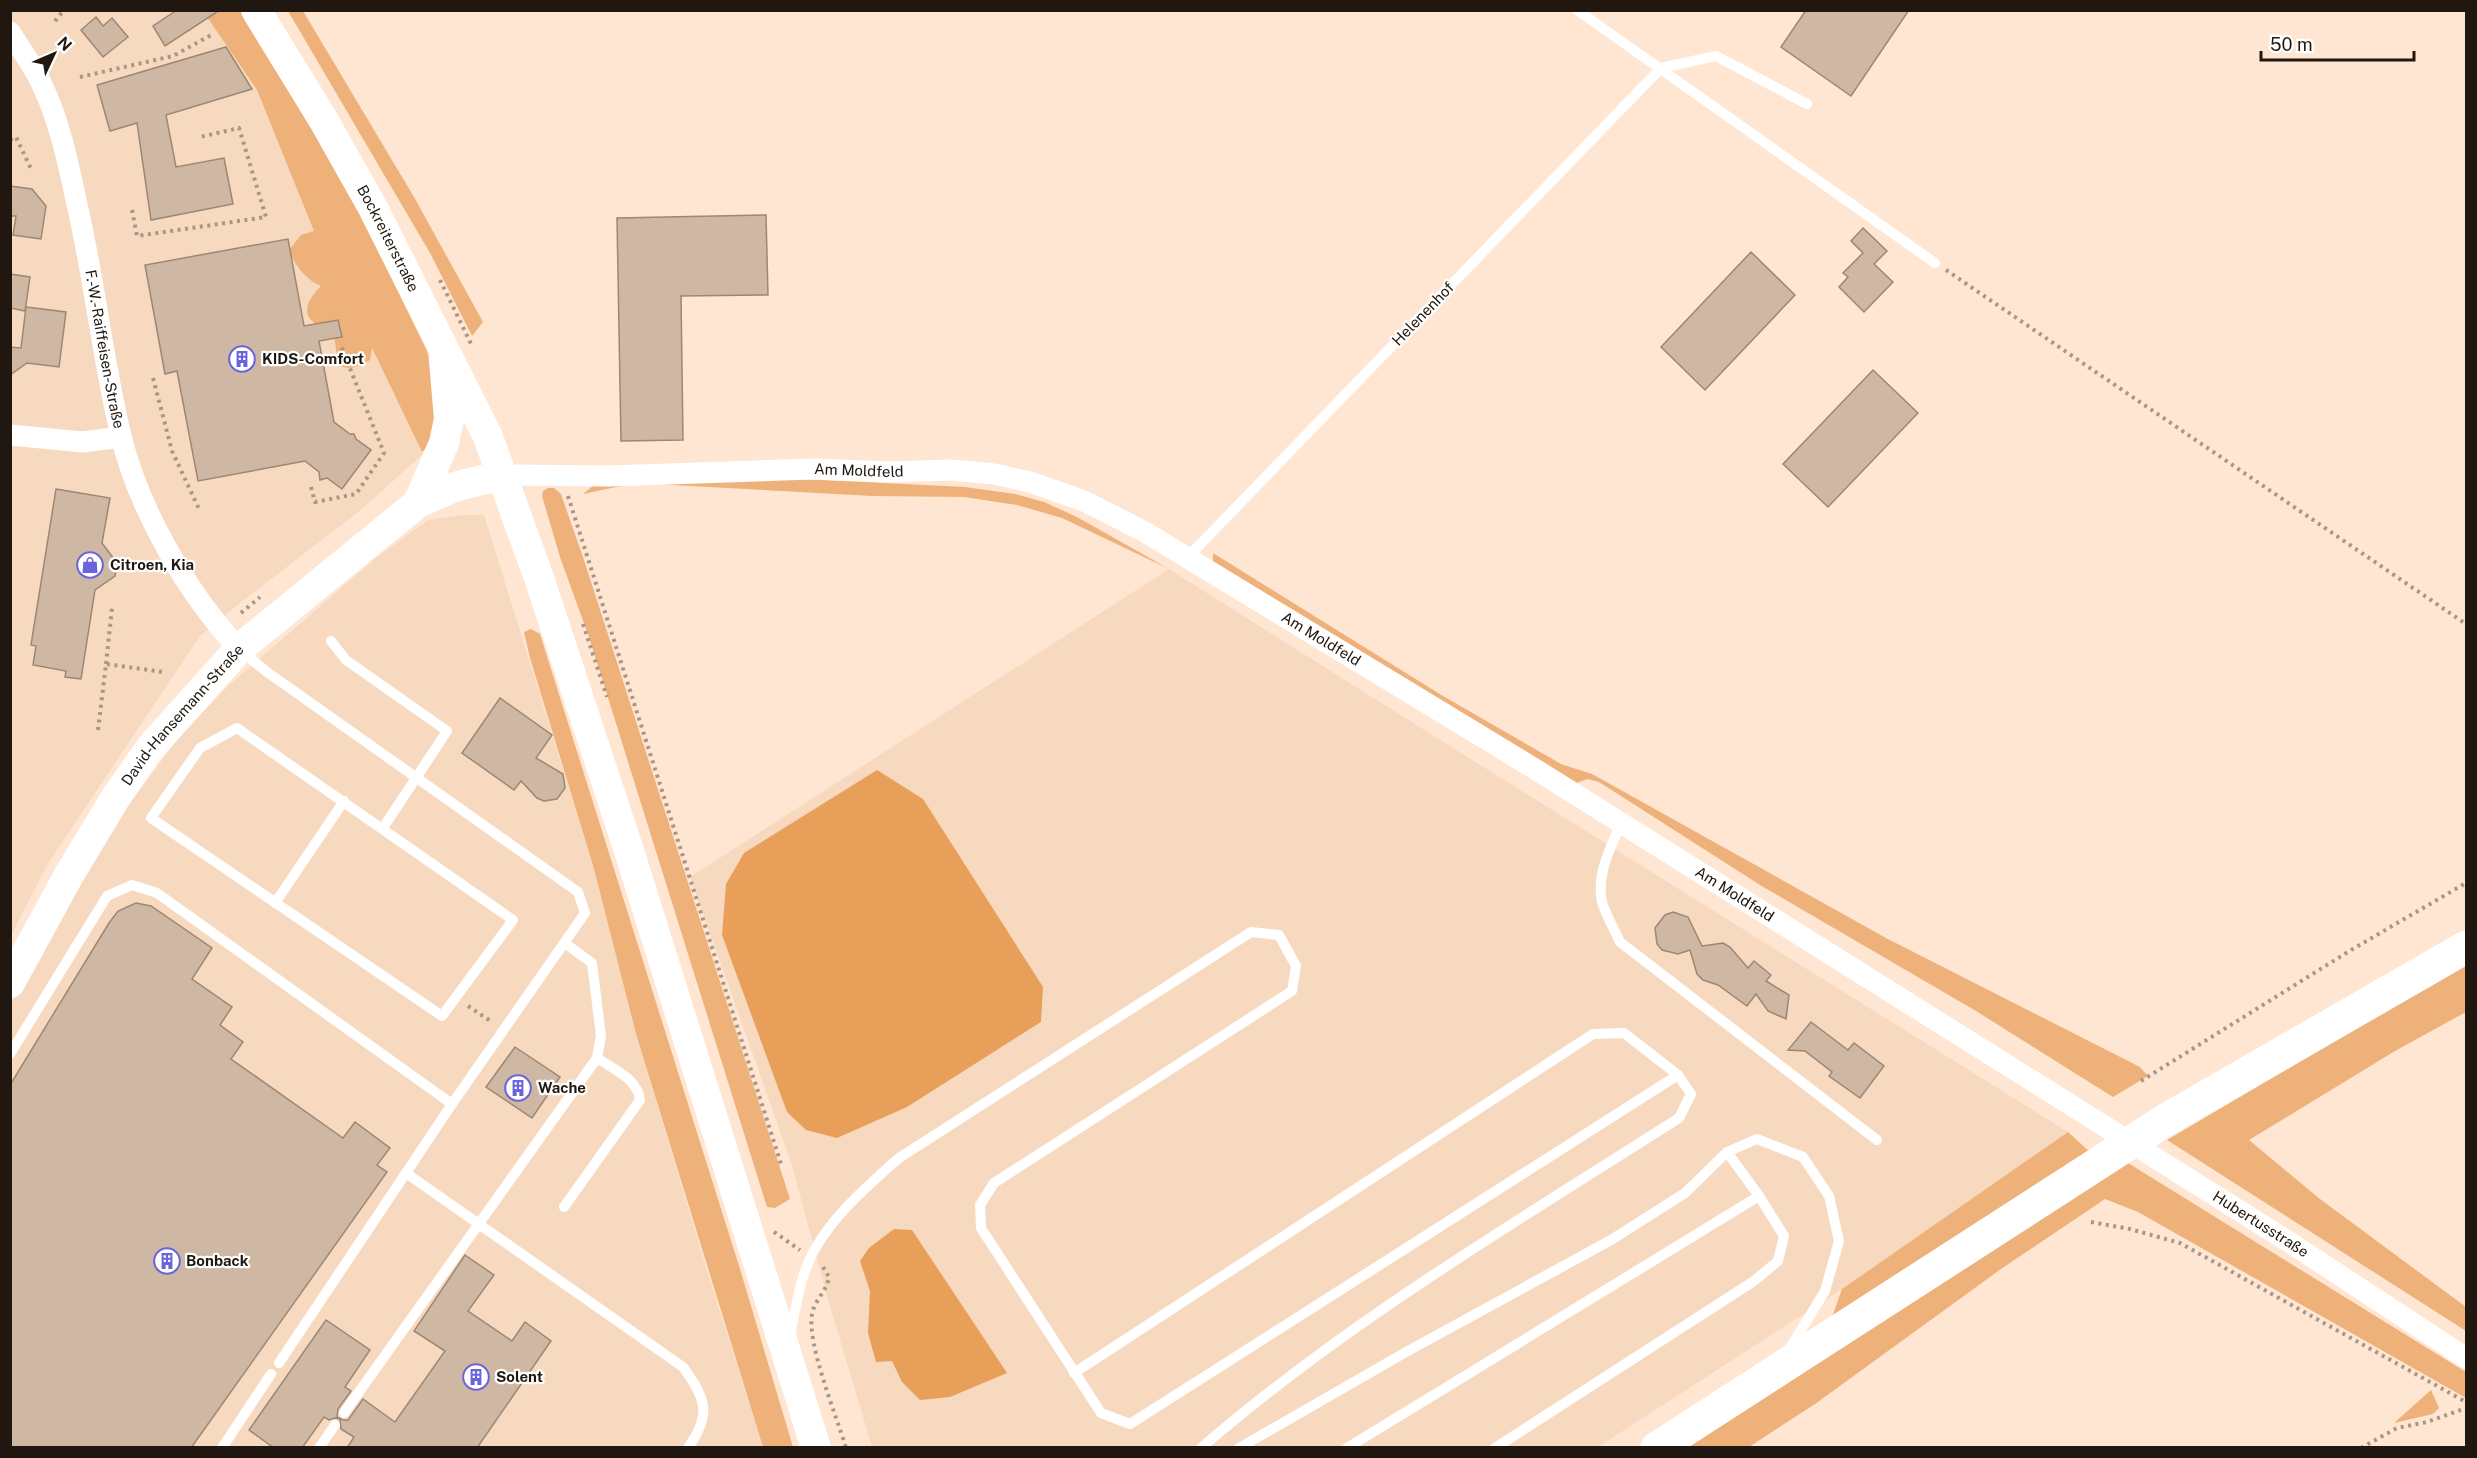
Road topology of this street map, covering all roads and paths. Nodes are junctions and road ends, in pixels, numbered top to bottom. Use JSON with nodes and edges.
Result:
{"nodes":[{"id":1,"x":64,"y":10,"type":"edge"},
{"id":2,"x":256,"y":10,"type":"edge"},
{"id":3,"x":1577,"y":10,"type":"edge"},
{"id":4,"x":55,"y":21,"type":"dead end"},
{"id":5,"x":10,"y":32,"type":"edge"},
{"id":6,"x":213,"y":34,"type":"dead end"},
{"id":7,"x":1661,"y":68,"type":"junction"},
{"id":8,"x":80,"y":77,"type":"dead end"},
{"id":9,"x":1807,"y":104,"type":"dead end"},
{"id":10,"x":200,"y":137,"type":"dead end"},
{"id":11,"x":10,"y":140,"type":"edge"},
{"id":12,"x":32,"y":171,"type":"dead end"},
{"id":13,"x":132,"y":210,"type":"dead end"},
{"id":14,"x":1935,"y":263,"type":"joint"},
{"id":15,"x":442,"y":340,"type":"junction"},
{"id":16,"x":341,"y":346,"type":"dead end"},
{"id":17,"x":153,"y":378,"type":"dead end"},
{"id":18,"x":10,"y":435,"type":"edge"},
{"id":19,"x":121,"y":437,"type":"junction"},
{"id":20,"x":561,"y":474,"type":"junction"},
{"id":21,"x":502,"y":475,"type":"junction"},
{"id":22,"x":310,"y":487,"type":"dead end"},
{"id":23,"x":418,"y":503,"type":"junction"},
{"id":24,"x":199,"y":510,"type":"dead end"},
{"id":25,"x":1186,"y":560,"type":"junction"},
{"id":26,"x":112,"y":608,"type":"dead end"},
{"id":27,"x":2466,"y":624,"type":"edge"},
{"id":28,"x":331,"y":641,"type":"dead end"},
{"id":29,"x":239,"y":649,"type":"junction"},
{"id":30,"x":106,"y":664,"type":"junction"},
{"id":31,"x":163,"y":672,"type":"dead end"},
{"id":32,"x":98,"y":730,"type":"dead end"},
{"id":33,"x":416,"y":777,"type":"junction"},
{"id":34,"x":344,"y":801,"type":"junction"},
{"id":35,"x":1622,"y":823,"type":"junction"},
{"id":36,"x":383,"y":828,"type":"junction"},
{"id":37,"x":2466,"y":883,"type":"edge"},
{"id":38,"x":275,"y":903,"type":"junction"},
{"id":39,"x":566,"y":944,"type":"junction"},
{"id":40,"x":2466,"y":947,"type":"edge"},
{"id":41,"x":10,"y":983,"type":"edge"},
{"id":42,"x":10,"y":1054,"type":"edge"},
{"id":43,"x":597,"y":1058,"type":"junction"},
{"id":44,"x":1677,"y":1075,"type":"junction"},
{"id":45,"x":2142,"y":1082,"type":"dead end"},
{"id":46,"x":2052,"y":1094,"type":"joint"},
{"id":47,"x":452,"y":1104,"type":"junction"},
{"id":48,"x":1877,"y":1140,"type":"dead end"},
{"id":49,"x":1727,"y":1152,"type":"junction"},
{"id":50,"x":781,"y":1164,"type":"dead end"},
{"id":51,"x":406,"y":1173,"type":"junction"},
{"id":52,"x":1759,"y":1196,"type":"junction"},
{"id":53,"x":564,"y":1207,"type":"dead end"},
{"id":54,"x":2091,"y":1222,"type":"dead end"},
{"id":55,"x":478,"y":1224,"type":"junction"},
{"id":56,"x":787,"y":1349,"type":"junction"},
{"id":57,"x":2466,"y":1358,"type":"edge"},
{"id":58,"x":279,"y":1363,"type":"dead end"},
{"id":59,"x":1074,"y":1373,"type":"junction"},
{"id":60,"x":271,"y":1374,"type":"dead end"},
{"id":61,"x":1763,"y":1380,"type":"junction"},
{"id":62,"x":2466,"y":1402,"type":"edge"},
{"id":63,"x":2466,"y":1408,"type":"edge"},
{"id":64,"x":344,"y":1413,"type":"dead end"},
{"id":65,"x":335,"y":1425,"type":"dead end"},
{"id":66,"x":222,"y":1448,"type":"edge"},
{"id":67,"x":319,"y":1448,"type":"edge"},
{"id":68,"x":688,"y":1448,"type":"edge"},
{"id":69,"x":816,"y":1448,"type":"edge"},
{"id":70,"x":1201,"y":1448,"type":"edge"},
{"id":71,"x":1239,"y":1448,"type":"edge"},
{"id":72,"x":1347,"y":1448,"type":"edge"},
{"id":73,"x":1495,"y":1448,"type":"edge"},
{"id":74,"x":1657,"y":1448,"type":"edge"},
{"id":75,"x":2361,"y":1448,"type":"edge"}],
"edges":[{"from":1,"to":4,"type":"path"},
{"from":2,"to":15,"type":"main road","name":"Bockreiterstraße"},
{"from":3,"to":7,"type":"lane"},
{"from":5,"to":19,"type":"street","name":"F.-W.-Raiffeisen-Straße"},
{"from":6,"to":8,"type":"path"},
{"from":7,"to":9,"type":"lane"},
{"from":7,"to":14,"type":"lane"},
{"from":7,"to":25,"type":"lane","name":"Helenenhof"},
{"from":10,"to":13,"type":"path"},
{"from":11,"to":12,"type":"path"},
{"from":14,"to":27,"type":"path"},
{"from":15,"to":21,"type":"main road","name":"Bockreiterstraße"},
{"from":15,"to":23,"type":"main road","name":"David-Hansemann-Straße"},
{"from":16,"to":22,"type":"path"},
{"from":17,"to":24,"type":"path"},
{"from":18,"to":19,"type":"street"},
{"from":19,"to":29,"type":"street","name":"F.-W.-Raiffeisen-Straße"},
{"from":20,"to":21,"type":"street","name":"Am Moldfeld"},
{"from":20,"to":25,"type":"street","name":"Am Moldfeld"},
{"from":20,"to":50,"type":"path"},
{"from":21,"to":23,"type":"main road","name":"David-Hansemann-Straße"},
{"from":21,"to":56,"type":"main road","name":"Bockreiterstraße"},
{"from":23,"to":29,"type":"main road","name":"David-Hansemann-Straße"},
{"from":25,"to":35,"type":"street","name":"Am Moldfeld"},
{"from":26,"to":30,"type":"path"},
{"from":28,"to":33,"type":"lane"},
{"from":29,"to":33,"type":"lane"},
{"from":29,"to":41,"type":"main road","name":"David-Hansemann-Straße"},
{"from":30,"to":31,"type":"path"},
{"from":30,"to":32,"type":"path"},
{"from":33,"to":36,"type":"lane"},
{"from":33,"to":39,"type":"lane"},
{"from":34,"to":36,"type":"lane"},
{"from":34,"to":38,"type":"lane"},
{"from":34,"to":38,"type":"lane"},
{"from":35,"to":46,"type":"street","name":"Am Moldfeld"},
{"from":35,"to":48,"type":"lane"},
{"from":36,"to":38,"type":"lane"},
{"from":37,"to":45,"type":"path"},
{"from":39,"to":43,"type":"lane"},
{"from":39,"to":47,"type":"lane"},
{"from":40,"to":61,"type":"main road"},
{"from":42,"to":47,"type":"lane"},
{"from":43,"to":53,"type":"lane"},
{"from":43,"to":55,"type":"lane"},
{"from":44,"to":59,"type":"lane"},
{"from":44,"to":59,"type":"lane"},
{"from":44,"to":70,"type":"lane"},
{"from":46,"to":57,"type":"street","name":"Hubertusstraße"},
{"from":47,"to":51,"type":"lane"},
{"from":49,"to":52,"type":"lane"},
{"from":49,"to":61,"type":"lane"},
{"from":49,"to":71,"type":"lane"},
{"from":51,"to":55,"type":"lane"},
{"from":51,"to":58,"type":"lane"},
{"from":52,"to":72,"type":"lane"},
{"from":52,"to":73,"type":"lane"},
{"from":54,"to":62,"type":"path"},
{"from":55,"to":64,"type":"lane"},
{"from":55,"to":68,"type":"lane"},
{"from":56,"to":59,"type":"lane"},
{"from":56,"to":69,"type":"main road","name":"Bockreiterstraße"},
{"from":60,"to":66,"type":"lane"},
{"from":61,"to":74,"type":"main road"},
{"from":63,"to":75,"type":"path"},
{"from":65,"to":67,"type":"lane"}]}
